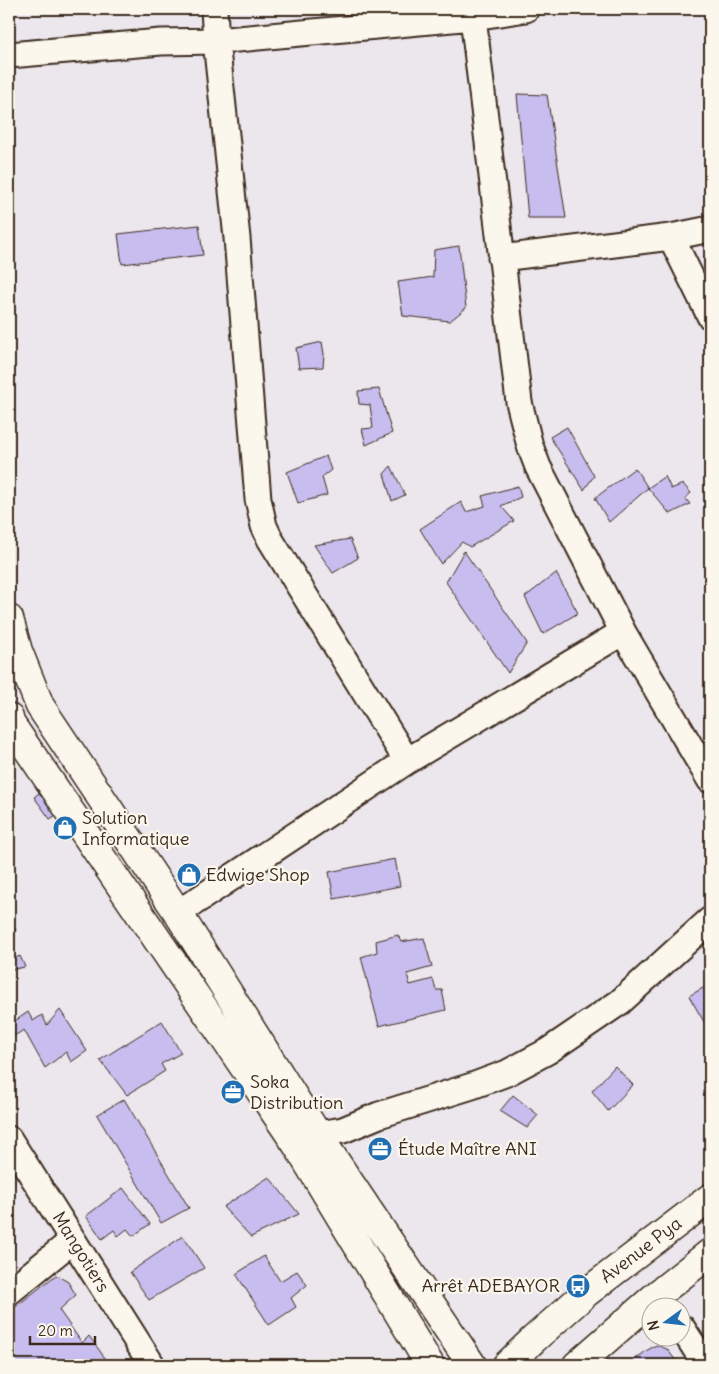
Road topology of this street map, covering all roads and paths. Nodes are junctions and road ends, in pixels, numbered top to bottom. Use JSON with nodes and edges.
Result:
{"nodes":[{"id":1,"x":214,"y":9,"type":"edge"},
{"id":2,"x":526,"y":9,"type":"edge"},
{"id":3,"x":473,"y":17,"type":"junction"},
{"id":4,"x":216,"y":41,"type":"junction"},
{"id":5,"x":9,"y":55,"type":"edge"},
{"id":6,"x":710,"y":229,"type":"edge"},
{"id":7,"x":671,"y":237,"type":"junction"},
{"id":8,"x":501,"y":258,"type":"junction"},
{"id":9,"x":710,"y":316,"type":"edge"},
{"id":10,"x":9,"y":619,"type":"edge"},
{"id":11,"x":623,"y":632,"type":"junction"},
{"id":12,"x":40,"y":706,"type":"junction"},
{"id":13,"x":9,"y":721,"type":"edge"},
{"id":14,"x":407,"y":761,"type":"junction"},
{"id":15,"x":710,"y":780,"type":"edge"},
{"id":16,"x":178,"y":913,"type":"junction"},
{"id":17,"x":710,"y":920,"type":"edge"},
{"id":18,"x":319,"y":1136,"type":"junction"},
{"id":19,"x":9,"y":1139,"type":"edge"},
{"id":20,"x":322,"y":1162,"type":"junction"},
{"id":21,"x":710,"y":1198,"type":"edge"},
{"id":22,"x":73,"y":1240,"type":"junction"},
{"id":23,"x":710,"y":1253,"type":"edge"},
{"id":24,"x":9,"y":1292,"type":"edge"},
{"id":25,"x":667,"y":1296,"type":"edge"},
{"id":26,"x":642,"y":1316,"type":"edge"},
{"id":27,"x":692,"y":1343,"type":"edge"},
{"id":28,"x":148,"y":1363,"type":"edge"},
{"id":29,"x":430,"y":1365,"type":"edge"},
{"id":30,"x":472,"y":1365,"type":"edge"},
{"id":31,"x":507,"y":1365,"type":"edge"},
{"id":32,"x":577,"y":1365,"type":"edge"},
{"id":33,"x":706,"y":1365,"type":"edge"}],
"edges":[{"from":1,"to":4,"type":"street"},
{"from":2,"to":3,"type":"street"},
{"from":3,"to":4,"type":"street"},
{"from":3,"to":8,"type":"street"},
{"from":4,"to":5,"type":"street"},
{"from":4,"to":14,"type":"street"},
{"from":6,"to":7,"type":"street"},
{"from":7,"to":8,"type":"street"},
{"from":7,"to":9,"type":"street"},
{"from":8,"to":11,"type":"street"},
{"from":10,"to":12,"type":"street"},
{"from":11,"to":14,"type":"street"},
{"from":11,"to":15,"type":"street"},
{"from":12,"to":13,"type":"street"},
{"from":12,"to":16,"type":"street"},
{"from":13,"to":18,"type":"street"},
{"from":14,"to":16,"type":"street"},
{"from":16,"to":18,"type":"street"},
{"from":17,"to":18,"type":"street"},
{"from":18,"to":20,"type":"street"},
{"from":19,"to":22,"type":"street","name":"Mangotiers"},
{"from":20,"to":29,"type":"street"},
{"from":20,"to":30,"type":"street"},
{"from":21,"to":31,"type":"street","name":"Avenue Pya"},
{"from":22,"to":24,"type":"street"},
{"from":22,"to":28,"type":"street","name":"Mangotiers"},
{"from":23,"to":25,"type":"street"},
{"from":26,"to":32,"type":"street"},
{"from":27,"to":33,"type":"street"}]}
